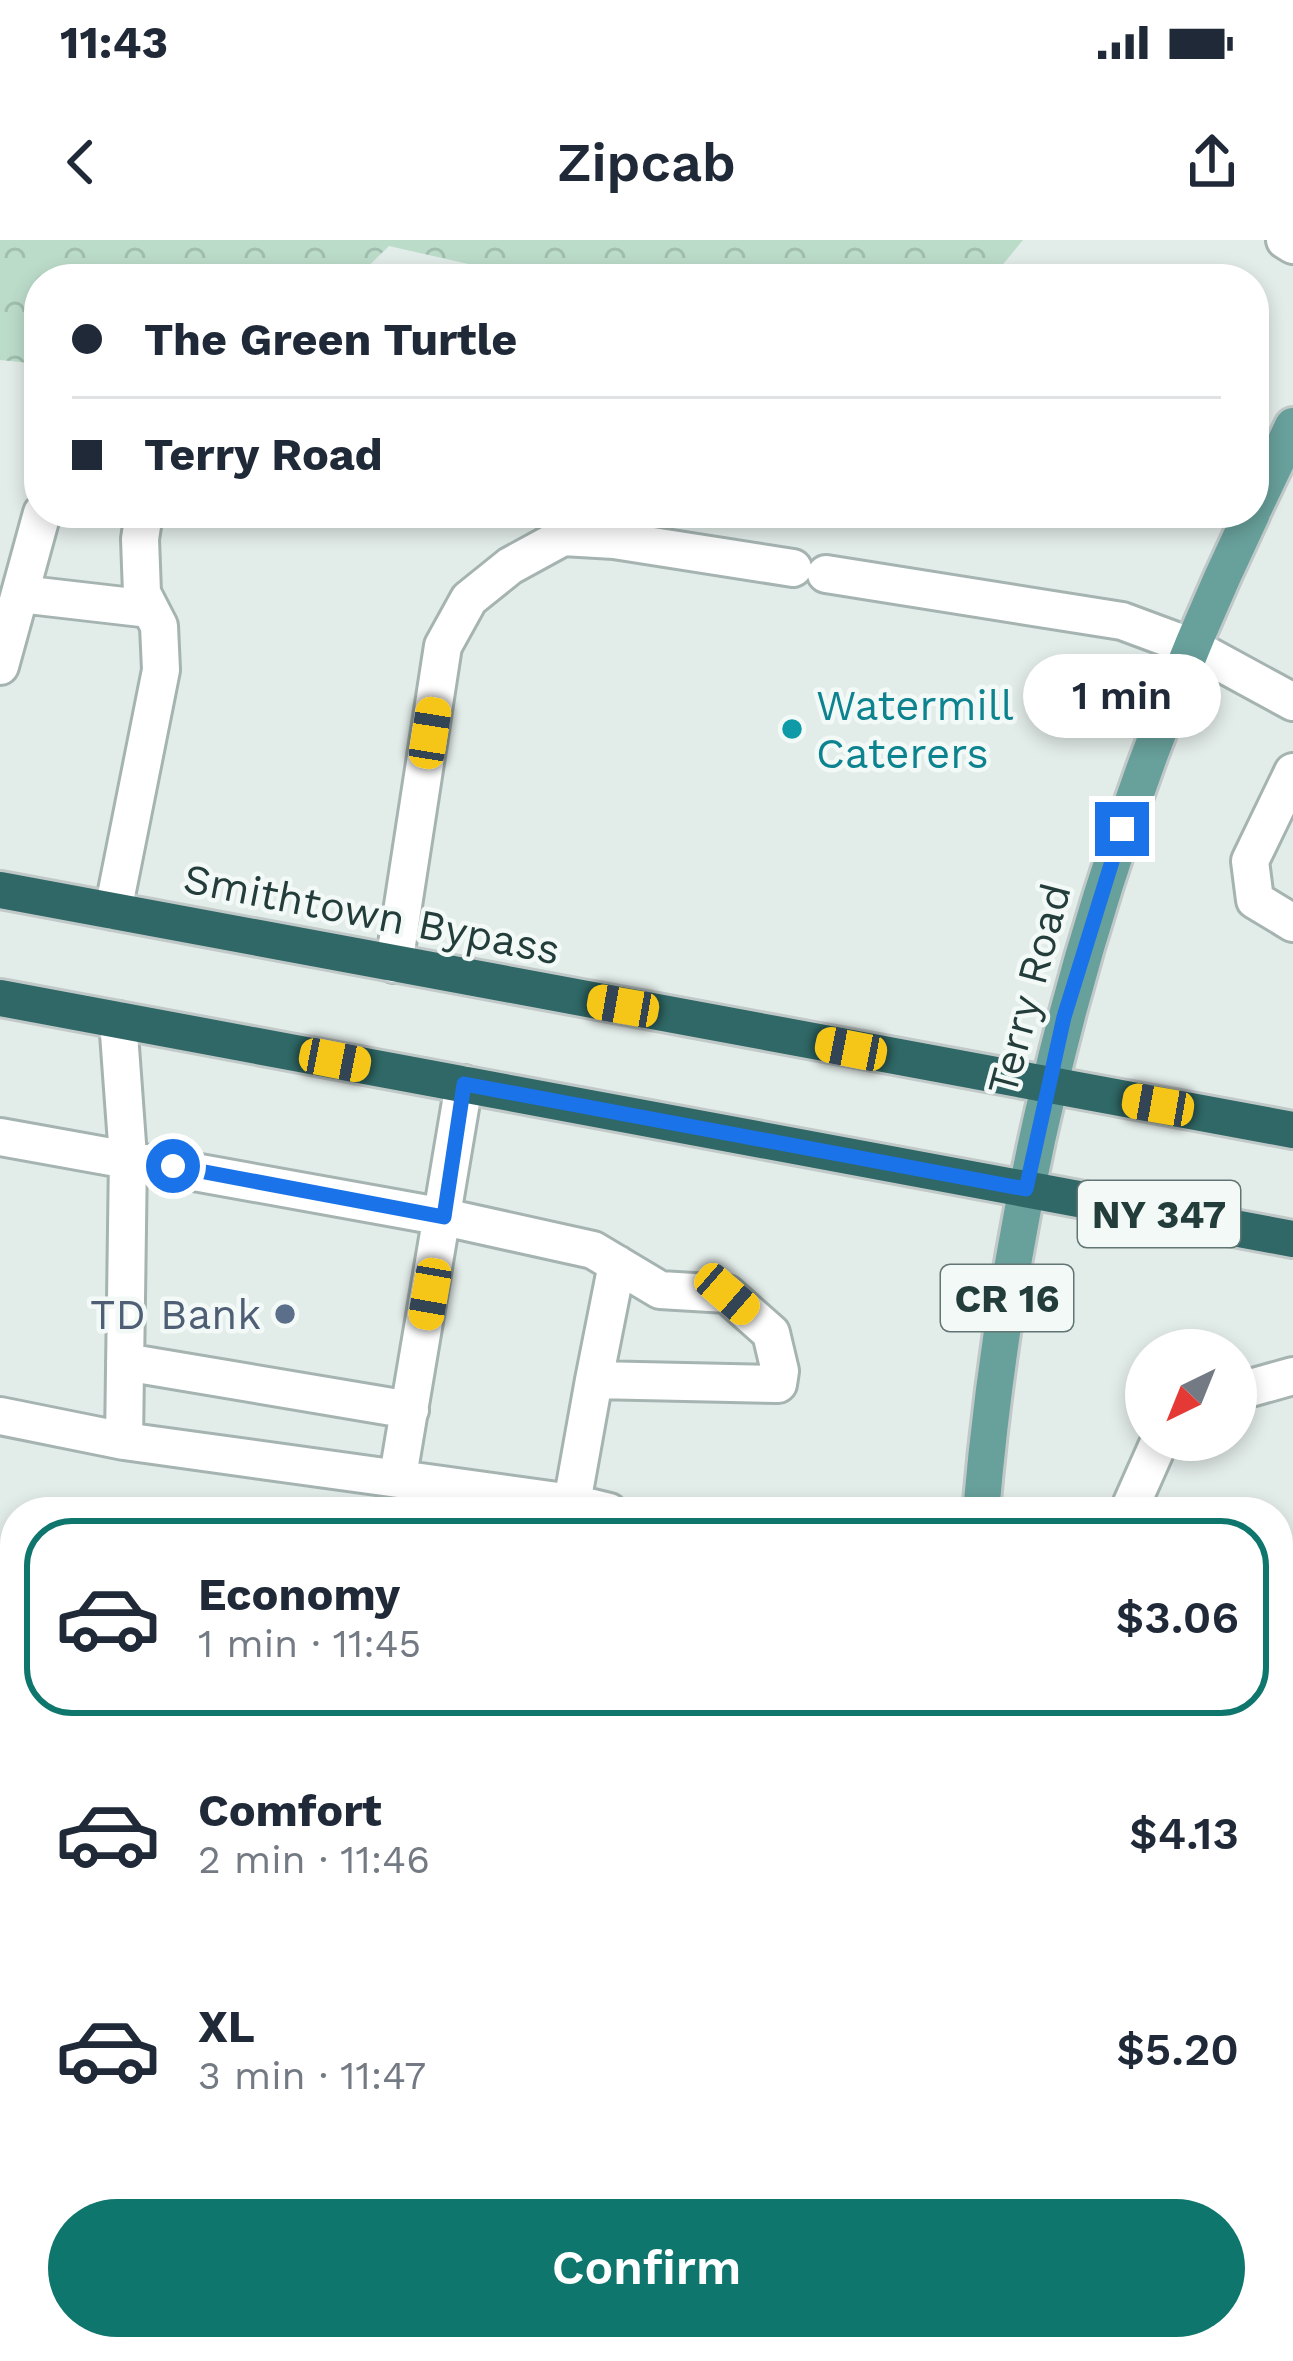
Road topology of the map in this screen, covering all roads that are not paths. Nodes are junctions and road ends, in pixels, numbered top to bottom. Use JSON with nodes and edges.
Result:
{"nodes":[{"id":1,"x":1285,"y":240,"type":"edge"},
{"id":2,"x":1293,"y":245,"type":"edge"},
{"id":3,"x":1293,"y":426,"type":"edge"},
{"id":4,"x":1269,"y":477,"type":"edge"},
{"id":5,"x":38,"y":528,"type":"edge"},
{"id":6,"x":142,"y":528,"type":"edge"},
{"id":7,"x":1245,"y":528,"type":"edge"},
{"id":8,"x":20,"y":594,"type":"junction"},
{"id":9,"x":150,"y":609,"type":"junction"},
{"id":10,"x":1192,"y":647,"type":"junction"},
{"id":11,"x":0,"y":666,"type":"edge"},
{"id":12,"x":1293,"y":702,"type":"edge"},
{"id":13,"x":1293,"y":772,"type":"edge"},
{"id":14,"x":0,"y":890,"type":"edge"},
{"id":15,"x":113,"y":911,"type":"junction"},
{"id":16,"x":1293,"y":923,"type":"edge"},
{"id":17,"x":394,"y":964,"type":"junction"},
{"id":18,"x":0,"y":998,"type":"edge"},
{"id":19,"x":118,"y":1020,"type":"junction"},
{"id":20,"x":464,"y":1084,"type":"junction"},
{"id":21,"x":1047,"y":1086,"type":"junction"},
{"id":22,"x":1293,"y":1130,"type":"edge"},
{"id":23,"x":0,"y":1137,"type":"edge"},
{"id":24,"x":128,"y":1157,"type":"junction"},
{"id":25,"x":1026,"y":1189,"type":"junction"},
{"id":26,"x":444,"y":1217,"type":"junction"},
{"id":27,"x":1293,"y":1238,"type":"edge"},
{"id":28,"x":617,"y":1264,"type":"junction"},
{"id":29,"x":125,"y":1362,"type":"junction"},
{"id":30,"x":1293,"y":1376,"type":"edge"},
{"id":31,"x":594,"y":1380,"type":"junction"},
{"id":32,"x":1257,"y":1386,"type":"edge"},
{"id":33,"x":410,"y":1410,"type":"junction"},
{"id":34,"x":0,"y":1416,"type":"edge"},
{"id":35,"x":124,"y":1441,"type":"junction"},
{"id":36,"x":1151,"y":1461,"type":"edge"},
{"id":37,"x":398,"y":1476,"type":"junction"},
{"id":38,"x":512,"y":1497,"type":"edge"},
{"id":39,"x":574,"y":1497,"type":"edge"},
{"id":40,"x":983,"y":1497,"type":"edge"},
{"id":41,"x":1135,"y":1497,"type":"edge"}],
"edges":[{"from":1,"to":2,"type":"street"},
{"from":3,"to":4,"type":"main road","name":"Terry Road","number":"CR 16"},
{"from":5,"to":8,"type":"street"},
{"from":6,"to":9,"type":"street"},
{"from":7,"to":10,"type":"main road","name":"Terry Road","number":"CR 16"},
{"from":8,"to":9,"type":"street"},
{"from":8,"to":11,"type":"street"},
{"from":9,"to":15,"type":"street"},
{"from":10,"to":12,"type":"street"},
{"from":10,"to":17,"type":"street"},
{"from":10,"to":21,"type":"main road","name":"Terry Road","number":"CR 16"},
{"from":13,"to":16,"type":"street"},
{"from":14,"to":15,"type":"highway","name":"Smithtown Bypass","number":"NY 347"},
{"from":15,"to":17,"type":"highway","name":"Smithtown Bypass","number":"NY 347"},
{"from":17,"to":21,"type":"highway","name":"Smithtown Bypass","number":"NY 347"},
{"from":18,"to":19,"type":"highway","number":"NY 347"},
{"from":19,"to":20,"type":"highway","number":"NY 347"},
{"from":19,"to":24,"type":"street"},
{"from":20,"to":25,"type":"highway","number":"NY 347"},
{"from":20,"to":26,"type":"street"},
{"from":21,"to":22,"type":"highway","name":"Smithtown Bypass","number":"NY 347"},
{"from":21,"to":25,"type":"main road","name":"Terry Road","number":"CR 16"},
{"from":23,"to":24,"type":"street"},
{"from":24,"to":26,"type":"street"},
{"from":24,"to":29,"type":"street"},
{"from":25,"to":27,"type":"highway","number":"NY 347"},
{"from":25,"to":40,"type":"main road","name":"Terry Road","number":"CR 16"},
{"from":26,"to":28,"type":"street"},
{"from":26,"to":33,"type":"street"},
{"from":28,"to":31,"type":"street"},
{"from":28,"to":31,"type":"street"},
{"from":29,"to":33,"type":"street"},
{"from":29,"to":35,"type":"street"},
{"from":30,"to":32,"type":"street"},
{"from":31,"to":39,"type":"street"},
{"from":33,"to":37,"type":"street"},
{"from":34,"to":35,"type":"street"},
{"from":35,"to":37,"type":"street"},
{"from":36,"to":41,"type":"street"},
{"from":37,"to":38,"type":"street"}]}
